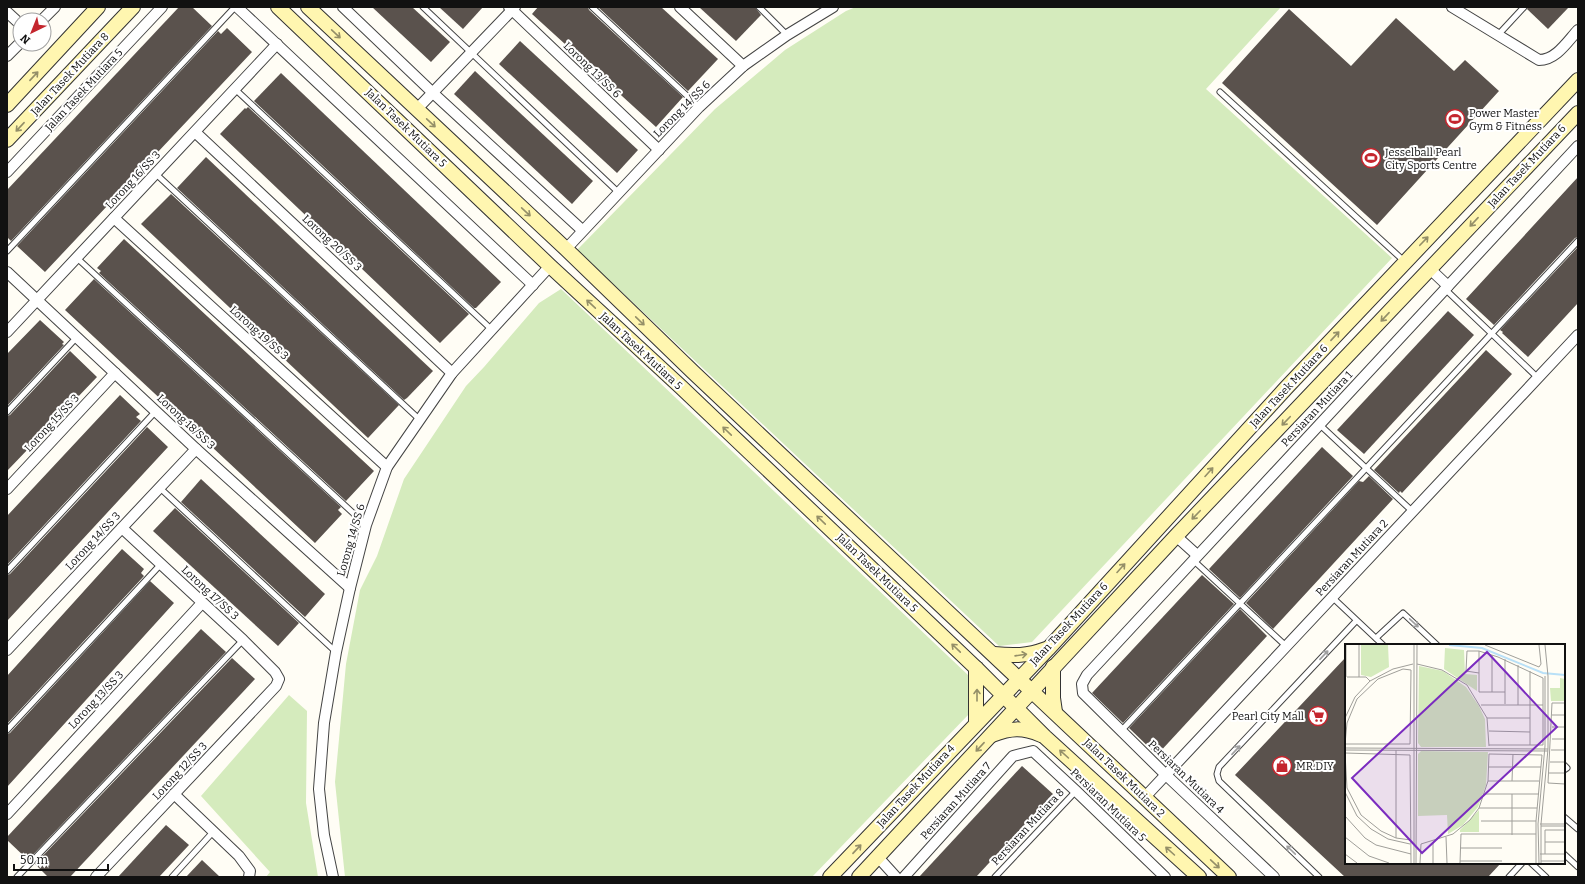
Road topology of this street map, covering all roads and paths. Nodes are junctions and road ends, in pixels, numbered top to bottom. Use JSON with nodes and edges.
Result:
{"nodes":[{"id":1,"x":98,"y":7,"type":"edge"},
{"id":2,"x":133,"y":7,"type":"edge"},
{"id":3,"x":162,"y":7,"type":"edge"},
{"id":4,"x":236,"y":7,"type":"edge"},
{"id":5,"x":278,"y":7,"type":"edge"},
{"id":6,"x":308,"y":7,"type":"edge"},
{"id":7,"x":343,"y":7,"type":"edge"},
{"id":8,"x":423,"y":7,"type":"edge"},
{"id":9,"x":592,"y":7,"type":"edge"},
{"id":10,"x":680,"y":7,"type":"edge"},
{"id":11,"x":759,"y":7,"type":"edge"},
{"id":12,"x":833,"y":7,"type":"edge"},
{"id":13,"x":1452,"y":7,"type":"edge"},
{"id":14,"x":1524,"y":7,"type":"edge"},
{"id":15,"x":512,"y":8,"type":"edge"},
{"id":16,"x":1578,"y":30,"type":"edge"},
{"id":17,"x":787,"y":35,"type":"junction"},
{"id":18,"x":1498,"y":35,"type":"junction"},
{"id":19,"x":277,"y":44,"type":"junction"},
{"id":20,"x":471,"y":52,"type":"junction"},
{"id":21,"x":743,"y":66,"type":"junction"},
{"id":22,"x":1578,"y":80,"type":"edge"},
{"id":23,"x":235,"y":89,"type":"junction"},
{"id":24,"x":1220,"y":92,"type":"dead end"},
{"id":25,"x":431,"y":95,"type":"junction"},
{"id":26,"x":7,"y":105,"type":"edge"},
{"id":27,"x":699,"y":108,"type":"junction"},
{"id":28,"x":418,"y":109,"type":"junction"},
{"id":29,"x":1578,"y":113,"type":"edge"},
{"id":30,"x":195,"y":132,"type":"junction"},
{"id":31,"x":7,"y":140,"type":"edge"},
{"id":32,"x":1578,"y":146,"type":"edge"},
{"id":33,"x":659,"y":150,"type":"junction"},
{"id":34,"x":7,"y":172,"type":"edge"},
{"id":35,"x":156,"y":174,"type":"junction"},
{"id":36,"x":618,"y":192,"type":"junction"},
{"id":37,"x":114,"y":218,"type":"junction"},
{"id":38,"x":582,"y":230,"type":"junction"},
{"id":39,"x":1578,"y":241,"type":"edge"},
{"id":40,"x":566,"y":249,"type":"junction"},
{"id":41,"x":7,"y":251,"type":"edge"},
{"id":42,"x":77,"y":258,"type":"junction"},
{"id":43,"x":1405,"y":261,"type":"junction"},
{"id":44,"x":550,"y":266,"type":"junction"},
{"id":45,"x":1430,"y":269,"type":"junction"},
{"id":46,"x":7,"y":272,"type":"edge"},
{"id":47,"x":533,"y":285,"type":"junction"},
{"id":48,"x":1447,"y":288,"type":"junction"},
{"id":49,"x":37,"y":300,"type":"junction"},
{"id":50,"x":491,"y":329,"type":"junction"},
{"id":51,"x":7,"y":332,"type":"edge"},
{"id":52,"x":1491,"y":333,"type":"junction"},
{"id":53,"x":1578,"y":335,"type":"edge"},
{"id":54,"x":77,"y":337,"type":"junction"},
{"id":55,"x":693,"y":372,"type":"junction"},
{"id":56,"x":116,"y":373,"type":"junction"},
{"id":57,"x":452,"y":373,"type":"junction"},
{"id":58,"x":1537,"y":377,"type":"junction"},
{"id":59,"x":681,"y":387,"type":"junction"},
{"id":60,"x":1286,"y":388,"type":"junction"},
{"id":61,"x":1302,"y":404,"type":"junction"},
{"id":62,"x":156,"y":411,"type":"junction"},
{"id":63,"x":7,"y":412,"type":"edge"},
{"id":64,"x":419,"y":419,"type":"junction"},
{"id":65,"x":1320,"y":424,"type":"junction"},
{"id":66,"x":196,"y":449,"type":"junction"},
{"id":67,"x":387,"y":467,"type":"junction"},
{"id":68,"x":1365,"y":468,"type":"junction"},
{"id":69,"x":160,"y":488,"type":"junction"},
{"id":70,"x":7,"y":489,"type":"edge"},
{"id":71,"x":1412,"y":511,"type":"junction"},
{"id":72,"x":366,"y":525,"type":"junction"},
{"id":73,"x":122,"y":528,"type":"junction"},
{"id":74,"x":1176,"y":536,"type":"junction"},
{"id":75,"x":1195,"y":557,"type":"junction"},
{"id":76,"x":161,"y":564,"type":"junction"},
{"id":77,"x":7,"y":571,"type":"edge"},
{"id":78,"x":350,"y":588,"type":"junction"},
{"id":79,"x":1332,"y":597,"type":"junction"},
{"id":80,"x":202,"y":603,"type":"junction"},
{"id":81,"x":1240,"y":603,"type":"junction"},
{"id":82,"x":1356,"y":620,"type":"junction"},
{"id":83,"x":1376,"y":638,"type":"junction"},
{"id":84,"x":243,"y":640,"type":"junction"},
{"id":85,"x":1382,"y":644,"type":"edge"},
{"id":86,"x":1436,"y":644,"type":"edge"},
{"id":87,"x":1286,"y":646,"type":"junction"},
{"id":88,"x":1048,"y":649,"type":"junction"},
{"id":89,"x":7,"y":650,"type":"edge"},
{"id":90,"x":336,"y":652,"type":"junction"},
{"id":91,"x":994,"y":654,"type":"junction"},
{"id":92,"x":1053,"y":667,"type":"junction"},
{"id":93,"x":976,"y":668,"type":"junction"},
{"id":94,"x":279,"y":679,"type":"joint"},
{"id":95,"x":1019,"y":679,"type":"junction"},
{"id":96,"x":1032,"y":691,"type":"junction"},
{"id":97,"x":1083,"y":693,"type":"joint"},
{"id":98,"x":1003,"y":696,"type":"junction"},
{"id":99,"x":1015,"y":708,"type":"junction"},
{"id":100,"x":1054,"y":712,"type":"junction"},
{"id":101,"x":976,"y":723,"type":"junction"},
{"id":102,"x":7,"y":730,"type":"edge"},
{"id":103,"x":1121,"y":731,"type":"junction"},
{"id":104,"x":991,"y":735,"type":"junction"},
{"id":105,"x":1045,"y":737,"type":"junction"},
{"id":106,"x":1033,"y":751,"type":"joint"},
{"id":107,"x":1166,"y":775,"type":"junction"},
{"id":108,"x":1076,"y":791,"type":"junction"},
{"id":109,"x":174,"y":794,"type":"junction"},
{"id":110,"x":1144,"y":798,"type":"junction"},
{"id":111,"x":7,"y":814,"type":"edge"},
{"id":112,"x":1565,"y":818,"type":"edge"},
{"id":113,"x":1578,"y":829,"type":"edge"},
{"id":114,"x":214,"y":832,"type":"junction"},
{"id":115,"x":1565,"y":855,"type":"edge"},
{"id":116,"x":877,"y":856,"type":"junction"},
{"id":117,"x":1521,"y":864,"type":"edge"},
{"id":118,"x":1532,"y":864,"type":"edge"},
{"id":119,"x":1578,"y":867,"type":"edge"},
{"id":120,"x":249,"y":874,"type":"edge"},
{"id":121,"x":17,"y":877,"type":"edge"},
{"id":122,"x":96,"y":877,"type":"edge"},
{"id":123,"x":172,"y":877,"type":"edge"},
{"id":124,"x":333,"y":877,"type":"edge"},
{"id":125,"x":830,"y":877,"type":"edge"},
{"id":126,"x":859,"y":877,"type":"edge"},
{"id":127,"x":896,"y":877,"type":"edge"},
{"id":128,"x":904,"y":877,"type":"edge"},
{"id":129,"x":996,"y":877,"type":"edge"},
{"id":130,"x":1165,"y":877,"type":"edge"},
{"id":131,"x":1199,"y":877,"type":"edge"},
{"id":132,"x":1229,"y":877,"type":"edge"},
{"id":133,"x":1274,"y":877,"type":"edge"},
{"id":134,"x":1320,"y":877,"type":"edge"},
{"id":135,"x":1509,"y":877,"type":"edge"},
{"id":136,"x":1546,"y":877,"type":"edge"}],
"edges":[{"from":26,"to":1,"type":"street","one_way":true},
{"from":2,"to":31,"type":"street","name":"Jalan Tasek Mutiara 8","one_way":true},
{"from":3,"to":34,"type":"street","name":"Jalan Tasek Mutiara 5"},
{"from":4,"to":19,"type":"street"},
{"from":4,"to":41,"type":"lane"},
{"from":5,"to":44,"type":"street","name":"Jalan Tasek Mutiara 5"},
{"from":6,"to":28,"type":"street","name":"Jalan Tasek Mutiara 5","one_way":true},
{"from":7,"to":25,"type":"street"},
{"from":8,"to":20,"type":"lane"},
{"from":9,"to":27,"type":"lane"},
{"from":10,"to":21,"type":"street"},
{"from":11,"to":17,"type":"lane"},
{"from":12,"to":17,"type":"street","name":"Lorong 14/SS 6"},
{"from":13,"to":18,"type":"street"},
{"from":14,"to":18,"type":"lane"},
{"from":15,"to":20,"type":"street"},
{"from":15,"to":33,"type":"street","name":"Lorong 13/SS 6"},
{"from":16,"to":18,"type":"street"},
{"from":17,"to":21,"type":"street","name":"Lorong 14/SS 6"},
{"from":19,"to":23,"type":"street","name":"Lorong 16/SS 3"},
{"from":19,"to":47,"type":"street"},
{"from":20,"to":25,"type":"street"},
{"from":20,"to":36,"type":"lane"},
{"from":21,"to":27,"type":"street","name":"Lorong 14/SS 6"},
{"from":43,"to":22,"type":"street","name":"Jalan Tasek Mutiara 6","one_way":true},
{"from":23,"to":30,"type":"street","name":"Lorong 16/SS 3"},
{"from":23,"to":50,"type":"lane"},
{"from":24,"to":43,"type":"lane"},
{"from":25,"to":28,"type":"street"},
{"from":25,"to":38,"type":"street"},
{"from":27,"to":33,"type":"street","name":"Lorong 14/SS 6"},
{"from":28,"to":40,"type":"street","name":"Jalan Tasek Mutiara 5","one_way":true},
{"from":29,"to":45,"type":"street","name":"Jalan Tasek Mutiara 6","one_way":true},
{"from":30,"to":35,"type":"street","name":"Lorong 16/SS 3"},
{"from":30,"to":57,"type":"street","name":"Lorong 20/SS 3"},
{"from":32,"to":48,"type":"street","name":"Persiaran Mutiara 1"},
{"from":33,"to":36,"type":"street","name":"Lorong 14/SS 6"},
{"from":35,"to":37,"type":"street","name":"Lorong 16/SS 3"},
{"from":35,"to":64,"type":"lane"},
{"from":36,"to":38,"type":"street","name":"Lorong 14/SS 6"},
{"from":37,"to":42,"type":"street","name":"Lorong 16/SS 3"},
{"from":37,"to":67,"type":"street","name":"Lorong 19/SS 3"},
{"from":38,"to":40,"type":"street","name":"Lorong 14/SS 6"},
{"from":39,"to":52,"type":"lane"},
{"from":40,"to":55,"type":"street","name":"Jalan Tasek Mutiara 5","one_way":true},
{"from":42,"to":49,"type":"street","name":"Lorong 16/SS 3"},
{"from":42,"to":72,"type":"lane"},
{"from":60,"to":43,"type":"street","name":"Jalan Tasek Mutiara 6","one_way":true},
{"from":44,"to":47,"type":"street","name":"Lorong 14/SS 6"},
{"from":59,"to":44,"type":"street","name":"Jalan Tasek Mutiara 5","one_way":true},
{"from":45,"to":48,"type":"street"},
{"from":45,"to":61,"type":"street","name":"Jalan Tasek Mutiara 6","one_way":true},
{"from":46,"to":49,"type":"street","name":"Lorong 18/SS 3"},
{"from":47,"to":50,"type":"street","name":"Lorong 14/SS 6"},
{"from":48,"to":52,"type":"lane"},
{"from":48,"to":65,"type":"street","name":"Persiaran Mutiara 1"},
{"from":49,"to":51,"type":"street","name":"Lorong 16/SS 3"},
{"from":49,"to":54,"type":"street","name":"Lorong 18/SS 3"},
{"from":50,"to":57,"type":"street","name":"Lorong 14/SS 6"},
{"from":52,"to":58,"type":"lane"},
{"from":52,"to":68,"type":"lane"},
{"from":53,"to":58,"type":"street","name":"Persiaran Mutiara 2"},
{"from":54,"to":56,"type":"street","name":"Lorong 18/SS 3"},
{"from":54,"to":63,"type":"lane"},
{"from":55,"to":59,"type":"street"},
{"from":55,"to":91,"type":"street","name":"Jalan Tasek Mutiara 5"},
{"from":56,"to":62,"type":"street","name":"Lorong 18/SS 3"},
{"from":56,"to":70,"type":"street","name":"Lorong 15/SS 3"},
{"from":57,"to":64,"type":"street","name":"Lorong 14/SS 6"},
{"from":58,"to":71,"type":"street","name":"Persiaran Mutiara 2"},
{"from":93,"to":59,"type":"street","name":"Jalan Tasek Mutiara 5","one_way":true},
{"from":60,"to":61,"type":"street"},
{"from":88,"to":60,"type":"street","name":"Jalan Tasek Mutiara 6","one_way":true},
{"from":61,"to":74,"type":"street","name":"Jalan Tasek Mutiara 6","one_way":true},
{"from":62,"to":66,"type":"street","name":"Lorong 18/SS 3"},
{"from":62,"to":77,"type":"lane"},
{"from":64,"to":67,"type":"street","name":"Lorong 14/SS 6"},
{"from":65,"to":68,"type":"lane"},
{"from":65,"to":75,"type":"street","name":"Persiaran Mutiara 1"},
{"from":66,"to":69,"type":"street","name":"Lorong 14/SS 3"},
{"from":66,"to":78,"type":"street","name":"Lorong 18/SS 3"},
{"from":67,"to":72,"type":"street","name":"Lorong 14/SS 6"},
{"from":68,"to":71,"type":"lane"},
{"from":68,"to":81,"type":"lane"},
{"from":69,"to":73,"type":"street","name":"Lorong 14/SS 3"},
{"from":69,"to":90,"type":"lane"},
{"from":71,"to":79,"type":"street","name":"Persiaran Mutiara 2"},
{"from":72,"to":78,"type":"street","name":"Lorong 14/SS 6"},
{"from":73,"to":76,"type":"street","name":"Lorong 17/SS 3"},
{"from":73,"to":89,"type":"street","name":"Lorong 14/SS 3"},
{"from":74,"to":75,"type":"street"},
{"from":74,"to":92,"type":"street","name":"Jalan Tasek Mutiara 6"},
{"from":75,"to":81,"type":"lane"},
{"from":75,"to":97,"type":"street","name":"Persiaran Mutiara 1"},
{"from":76,"to":80,"type":"street","name":"Lorong 17/SS 3"},
{"from":76,"to":102,"type":"lane"},
{"from":78,"to":90,"type":"street","name":"Lorong 14/SS 6"},
{"from":79,"to":82,"type":"lane"},
{"from":79,"to":87,"type":"street","name":"Persiaran Mutiara 2"},
{"from":80,"to":84,"type":"street","name":"Lorong 17/SS 3"},
{"from":80,"to":111,"type":"street","name":"Lorong 13/SS 3"},
{"from":81,"to":87,"type":"lane"},
{"from":81,"to":103,"type":"lane"},
{"from":82,"to":83,"type":"lane"},
{"from":134,"to":82,"type":"lane","one_way":true},
{"from":83,"to":85,"type":"lane"},
{"from":83,"to":86,"type":"lane","one_way":true},
{"from":84,"to":94,"type":"street","name":"Lorong 17/SS 3"},
{"from":84,"to":121,"type":"lane"},
{"from":87,"to":107,"type":"street","name":"Persiaran Mutiara 2"},
{"from":91,"to":88,"type":"street","one_way":true},
{"from":88,"to":95,"type":"street","name":"Jalan Tasek Mutiara 6"},
{"from":90,"to":124,"type":"street","name":"Lorong 14/SS 6"},
{"from":91,"to":95,"type":"street","name":"Jalan Tasek Mutiara 5"},
{"from":92,"to":96,"type":"street","name":"Jalan Tasek Mutiara 6"},
{"from":92,"to":100,"type":"street"},
{"from":93,"to":98,"type":"street","name":"Jalan Tasek Mutiara 5"},
{"from":101,"to":93,"type":"street","one_way":true},
{"from":94,"to":109,"type":"street","name":"Lorong 12/SS 3"},
{"from":95,"to":96,"type":"street","name":"Jalan Tasek Mutiara 2"},
{"from":95,"to":98,"type":"street","name":"Jalan Tasek Mutiara 6"},
{"from":96,"to":99,"type":"street","name":"Jalan Tasek Mutiara 6"},
{"from":96,"to":100,"type":"street","name":"Jalan Tasek Mutiara 2"},
{"from":97,"to":103,"type":"street","name":"Persiaran Mutiara 4"},
{"from":98,"to":99,"type":"street","name":"Jalan Tasek Mutiara 2"},
{"from":98,"to":101,"type":"street","name":"Jalan Tasek Mutiara 4"},
{"from":99,"to":104,"type":"street","name":"Jalan Tasek Mutiara 4"},
{"from":99,"to":105,"type":"street","name":"Jalan Tasek Mutiara 2"},
{"from":100,"to":110,"type":"street","name":"Jalan Tasek Mutiara 2"},
{"from":125,"to":101,"type":"street","name":"Jalan Tasek Mutiara 4","one_way":true},
{"from":103,"to":107,"type":"street","name":"Persiaran Mutiara 4"},
{"from":104,"to":105,"type":"street"},
{"from":104,"to":116,"type":"street","name":"Jalan Tasek Mutiara 4","one_way":true},
{"from":131,"to":105,"type":"street","name":"Jalan Tasek Mutiara 2","one_way":true},
{"from":106,"to":108,"type":"street","name":"Persiaran Mutiara 5"},
{"from":106,"to":128,"type":"street","name":"Persiaran Mutiara 7"},
{"from":107,"to":110,"type":"street","name":"Persiaran Mutiara 2"},
{"from":107,"to":133,"type":"street","name":"Persiaran Mutiara 4"},
{"from":108,"to":129,"type":"lane","name":"Persiaran Mutiara 8"},
{"from":108,"to":130,"type":"street","name":"Persiaran Mutiara 5"},
{"from":109,"to":114,"type":"street"},
{"from":109,"to":122,"type":"street","name":"Lorong 12/SS 3"},
{"from":110,"to":132,"type":"street","name":"Jalan Tasek Mutiara 2","one_way":true},
{"from":112,"to":113,"type":"lane"},
{"from":114,"to":120,"type":"street"},
{"from":114,"to":123,"type":"lane"},
{"from":115,"to":119,"type":"lane"},
{"from":116,"to":126,"type":"street","name":"Jalan Tasek Mutiara 4"},
{"from":116,"to":127,"type":"street"},
{"from":117,"to":135,"type":"lane"},
{"from":118,"to":136,"type":"lane"}]}
